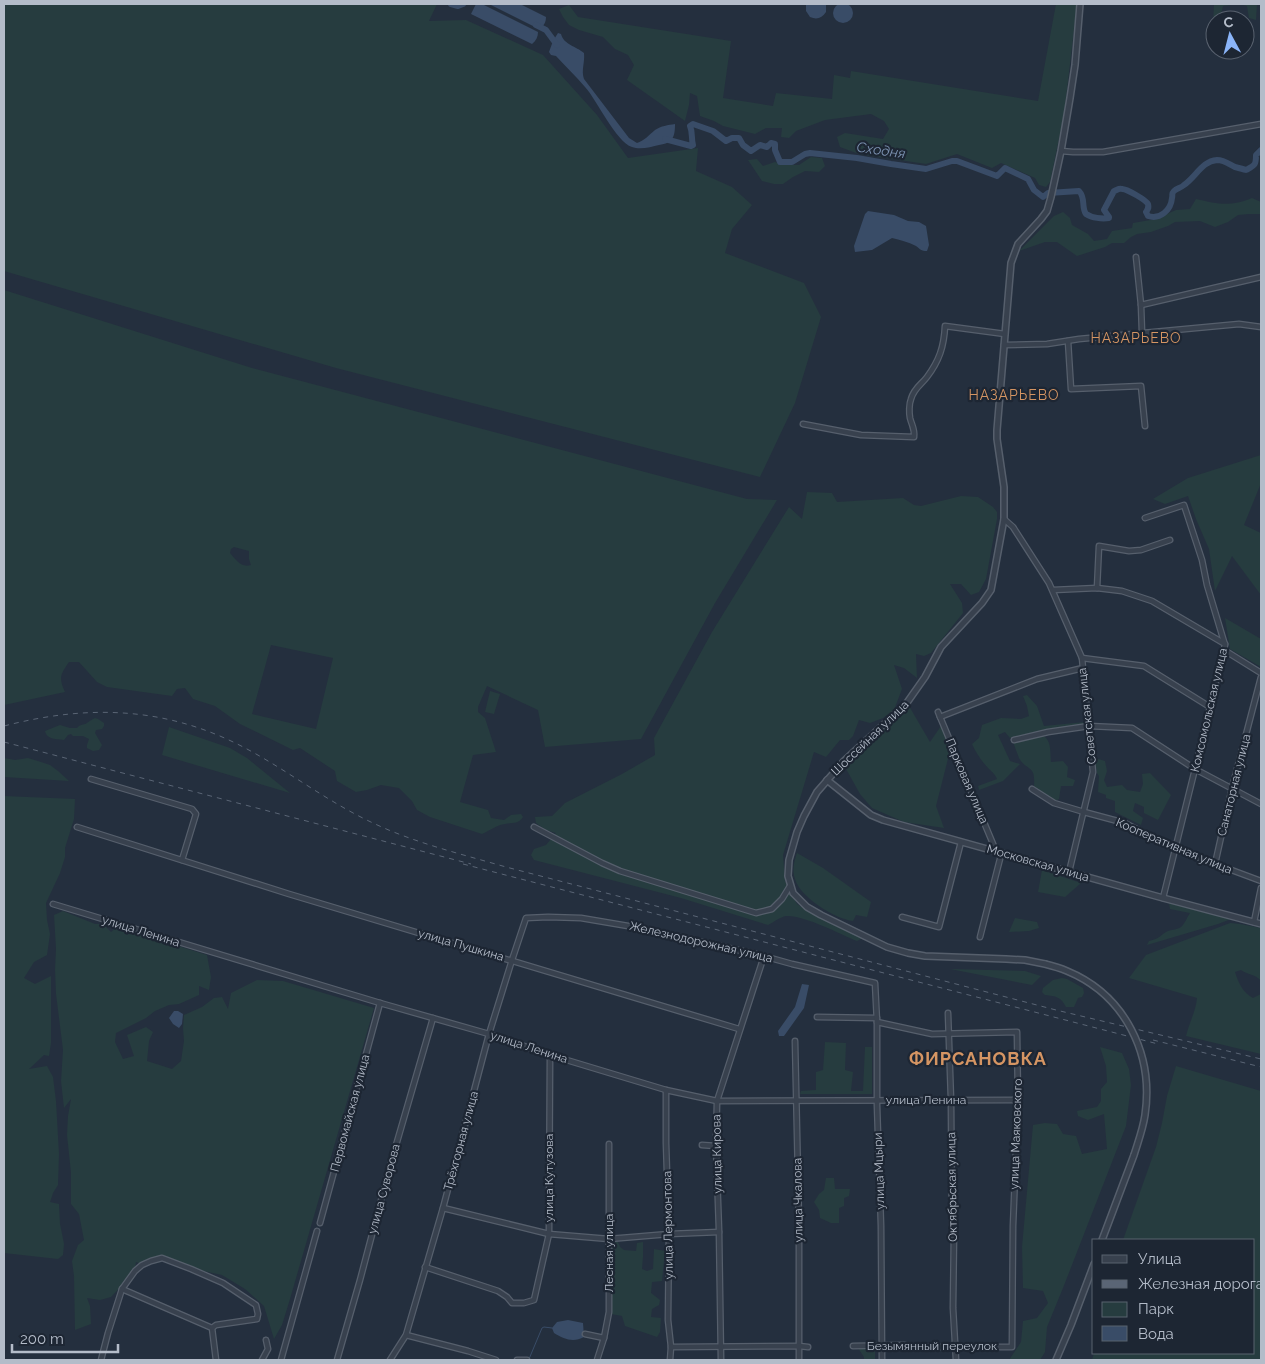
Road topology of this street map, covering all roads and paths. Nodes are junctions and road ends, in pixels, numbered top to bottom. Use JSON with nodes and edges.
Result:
{"nodes":[{"id":1,"x":1080,"y":4,"type":"edge"},
{"id":2,"x":1261,"y":124,"type":"edge"},
{"id":3,"x":1061,"y":151,"type":"junction"},
{"id":4,"x":1136,"y":257,"type":"dead end"},
{"id":5,"x":1261,"y":277,"type":"edge"},
{"id":6,"x":1141,"y":305,"type":"junction"},
{"id":7,"x":1261,"y":327,"type":"edge"},
{"id":8,"x":1142,"y":333,"type":"junction"},
{"id":9,"x":1005,"y":334,"type":"junction"},
{"id":10,"x":1068,"y":341,"type":"junction"},
{"id":11,"x":1004,"y":345,"type":"junction"},
{"id":12,"x":803,"y":424,"type":"dead end"},
{"id":13,"x":1144,"y":426,"type":"dead end"},
{"id":14,"x":1145,"y":518,"type":"dead end"},
{"id":15,"x":1004,"y":519,"type":"junction"},
{"id":16,"x":1170,"y":540,"type":"dead end"},
{"id":17,"x":1098,"y":588,"type":"junction"},
{"id":18,"x":1053,"y":590,"type":"junction"},
{"id":19,"x":1224,"y":647,"type":"junction"},
{"id":20,"x":1082,"y":658,"type":"junction"},
{"id":21,"x":1083,"y":668,"type":"junction"},
{"id":22,"x":1261,"y":673,"type":"edge"},
{"id":23,"x":1261,"y":677,"type":"edge"},
{"id":24,"x":1210,"y":706,"type":"junction"},
{"id":25,"x":1089,"y":726,"type":"junction"},
{"id":26,"x":1014,"y":740,"type":"dead end"},
{"id":27,"x":1196,"y":769,"type":"junction"},
{"id":28,"x":91,"y":780,"type":"dead end"},
{"id":29,"x":827,"y":780,"type":"junction"},
{"id":30,"x":1232,"y":788,"type":"junction"},
{"id":31,"x":1032,"y":789,"type":"dead end"},
{"id":32,"x":1261,"y":804,"type":"edge"},
{"id":33,"x":1084,"y":812,"type":"junction"},
{"id":34,"x":78,"y":827,"type":"dead end"},
{"id":35,"x":534,"y":827,"type":"dead end"},
{"id":36,"x":961,"y":842,"type":"junction"},
{"id":37,"x":1175,"y":848,"type":"junction"},
{"id":38,"x":996,"y":851,"type":"junction"},
{"id":39,"x":1002,"y":853,"type":"junction"},
{"id":40,"x":182,"y":860,"type":"junction"},
{"id":41,"x":1215,"y":864,"type":"junction"},
{"id":42,"x":1069,"y":872,"type":"junction"},
{"id":43,"x":1261,"y":882,"type":"edge"},
{"id":44,"x":790,"y":886,"type":"junction"},
{"id":45,"x":1261,"y":888,"type":"edge"},
{"id":46,"x":1162,"y":898,"type":"junction"},
{"id":47,"x":53,"y":904,"type":"dead end"},
{"id":48,"x":902,"y":917,"type":"dead end"},
{"id":49,"x":526,"y":918,"type":"joint"},
{"id":50,"x":1254,"y":922,"type":"junction"},
{"id":51,"x":1261,"y":924,"type":"edge"},
{"id":52,"x":980,"y":937,"type":"dead end"},
{"id":53,"x":764,"y":956,"type":"junction"},
{"id":54,"x":512,"y":960,"type":"junction"},
{"id":55,"x":875,"y":983,"type":"joint"},
{"id":56,"x":380,"y":1002,"type":"junction"},
{"id":57,"x":948,"y":1013,"type":"dead end"},
{"id":58,"x":818,"y":1017,"type":"dead end"},
{"id":59,"x":433,"y":1018,"type":"junction"},
{"id":60,"x":877,"y":1020,"type":"junction"},
{"id":61,"x":739,"y":1029,"type":"junction"},
{"id":62,"x":489,"y":1034,"type":"junction"},
{"id":63,"x":948,"y":1034,"type":"junction"},
{"id":64,"x":795,"y":1041,"type":"dead end"},
{"id":65,"x":550,"y":1055,"type":"junction"},
{"id":66,"x":666,"y":1090,"type":"junction"},
{"id":67,"x":797,"y":1100,"type":"junction"},
{"id":68,"x":877,"y":1100,"type":"junction"},
{"id":69,"x":951,"y":1100,"type":"junction"},
{"id":70,"x":1018,"y":1100,"type":"junction"},
{"id":71,"x":716,"y":1101,"type":"junction"},
{"id":72,"x":609,"y":1144,"type":"dead end"},
{"id":73,"x":702,"y":1145,"type":"dead end"},
{"id":74,"x":716,"y":1146,"type":"junction"},
{"id":75,"x":443,"y":1208,"type":"junction"},
{"id":76,"x":320,"y":1223,"type":"dead end"},
{"id":77,"x":317,"y":1231,"type":"dead end"},
{"id":78,"x":719,"y":1232,"type":"junction"},
{"id":79,"x":549,"y":1234,"type":"junction"},
{"id":80,"x":669,"y":1234,"type":"junction"},
{"id":81,"x":609,"y":1239,"type":"junction"},
{"id":82,"x":1102,"y":1239,"type":"edge"},
{"id":83,"x":425,"y":1267,"type":"junction"},
{"id":84,"x":1092,"y":1269,"type":"edge"},
{"id":85,"x":122,"y":1289,"type":"junction"},
{"id":86,"x":212,"y":1328,"type":"junction"},
{"id":87,"x":585,"y":1334,"type":"dead end"},
{"id":88,"x":406,"y":1335,"type":"junction"},
{"id":89,"x":604,"y":1338,"type":"junction"},
{"id":90,"x":266,"y":1340,"type":"dead end"},
{"id":91,"x":799,"y":1346,"type":"junction"},
{"id":92,"x":853,"y":1346,"type":"dead end"},
{"id":93,"x":882,"y":1346,"type":"junction"},
{"id":94,"x":956,"y":1346,"type":"junction"},
{"id":95,"x":671,"y":1347,"type":"junction"},
{"id":96,"x":720,"y":1347,"type":"junction"},
{"id":97,"x":808,"y":1347,"type":"dead end"},
{"id":98,"x":1012,"y":1347,"type":"joint"},
{"id":99,"x":101,"y":1360,"type":"edge"},
{"id":100,"x":216,"y":1360,"type":"edge"},
{"id":101,"x":262,"y":1360,"type":"edge"},
{"id":102,"x":281,"y":1360,"type":"edge"},
{"id":103,"x":337,"y":1360,"type":"edge"},
{"id":104,"x":390,"y":1360,"type":"edge"},
{"id":105,"x":496,"y":1360,"type":"edge"},
{"id":106,"x":517,"y":1360,"type":"edge"},
{"id":107,"x":526,"y":1360,"type":"edge"},
{"id":108,"x":597,"y":1360,"type":"edge"},
{"id":109,"x":670,"y":1360,"type":"edge"},
{"id":110,"x":721,"y":1360,"type":"edge"},
{"id":111,"x":799,"y":1360,"type":"edge"},
{"id":112,"x":882,"y":1360,"type":"edge"},
{"id":113,"x":956,"y":1360,"type":"edge"},
{"id":114,"x":1056,"y":1360,"type":"edge"}],
"edges":[{"from":1,"to":3,"type":"street","name":"Шоссейная улица"},
{"from":2,"to":3,"type":"street"},
{"from":3,"to":9,"type":"street","name":"Шоссейная улица"},
{"from":4,"to":6,"type":"street"},
{"from":5,"to":6,"type":"street"},
{"from":6,"to":8,"type":"street"},
{"from":7,"to":8,"type":"street"},
{"from":8,"to":10,"type":"street"},
{"from":9,"to":11,"type":"street","name":"Шоссейная улица"},
{"from":9,"to":12,"type":"street"},
{"from":10,"to":11,"type":"street"},
{"from":10,"to":13,"type":"street"},
{"from":11,"to":15,"type":"street","name":"Шоссейная улица"},
{"from":14,"to":19,"type":"street","name":"Комсомольская улица"},
{"from":15,"to":18,"type":"street","name":"Советская улица"},
{"from":15,"to":29,"type":"street","name":"Шоссейная улица"},
{"from":16,"to":17,"type":"street"},
{"from":17,"to":18,"type":"street"},
{"from":17,"to":19,"type":"street"},
{"from":18,"to":20,"type":"street","name":"Советская улица"},
{"from":19,"to":22,"type":"street"},
{"from":19,"to":24,"type":"street","name":"Комсомольская улица"},
{"from":20,"to":21,"type":"street","name":"Советская улица"},
{"from":20,"to":24,"type":"street"},
{"from":21,"to":25,"type":"street","name":"Советская улица"},
{"from":21,"to":38,"type":"street","name":"Парковая улица"},
{"from":23,"to":30,"type":"street","name":"Санаторная улица"},
{"from":24,"to":27,"type":"street","name":"Комсомольская улица"},
{"from":25,"to":26,"type":"street"},
{"from":25,"to":27,"type":"street"},
{"from":25,"to":33,"type":"street","name":"Советская улица"},
{"from":27,"to":30,"type":"street"},
{"from":27,"to":37,"type":"street","name":"Комсомольская улица"},
{"from":28,"to":40,"type":"street"},
{"from":29,"to":36,"type":"street","name":"Московская улица"},
{"from":29,"to":44,"type":"street","name":"Шоссейная улица"},
{"from":30,"to":32,"type":"street"},
{"from":30,"to":41,"type":"street","name":"Санаторная улица"},
{"from":31,"to":33,"type":"street","name":"Кооперативная улица"},
{"from":33,"to":37,"type":"street","name":"Кооперативная улица"},
{"from":33,"to":42,"type":"street","name":"Советская улица"},
{"from":34,"to":40,"type":"street","name":"улица Пушкина"},
{"from":35,"to":44,"type":"street"},
{"from":36,"to":38,"type":"street","name":"Московская улица"},
{"from":36,"to":48,"type":"street"},
{"from":37,"to":41,"type":"street","name":"Кооперативная улица"},
{"from":37,"to":46,"type":"street","name":"Комсомольская улица"},
{"from":38,"to":39,"type":"street","name":"Московская улица"},
{"from":39,"to":42,"type":"street","name":"Московская улица"},
{"from":39,"to":52,"type":"street"},
{"from":40,"to":54,"type":"street","name":"улица Пушкина"},
{"from":41,"to":43,"type":"street","name":"Кооперативная улица"},
{"from":42,"to":46,"type":"street","name":"Московская улица"},
{"from":44,"to":82,"type":"street","bridge":true},
{"from":45,"to":50,"type":"street"},
{"from":46,"to":50,"type":"street","name":"Московская улица"},
{"from":47,"to":56,"type":"street","name":"улица Ленина"},
{"from":49,"to":53,"type":"street","name":"Железнодорожная улица"},
{"from":49,"to":54,"type":"street","name":"Трёхгорная улица"},
{"from":50,"to":51,"type":"street","name":"Московская улица"},
{"from":53,"to":55,"type":"street","name":"Железнодорожная улица"},
{"from":53,"to":61,"type":"street","name":"улица Кирова"},
{"from":54,"to":61,"type":"street","name":"улица Пушкина"},
{"from":54,"to":62,"type":"street","name":"Трёхгорная улица"},
{"from":55,"to":60,"type":"street","name":"улица Мцыри"},
{"from":56,"to":59,"type":"street","name":"улица Ленина"},
{"from":56,"to":76,"type":"street","name":"Первомайская улица"},
{"from":57,"to":63,"type":"street","name":"Октябрьская улица"},
{"from":58,"to":60,"type":"street","name":"улица Маяковского"},
{"from":59,"to":62,"type":"street","name":"улица Ленина"},
{"from":59,"to":103,"type":"street","name":"улица Суворова"},
{"from":60,"to":63,"type":"street","name":"улица Маяковского"},
{"from":60,"to":68,"type":"street","name":"улица Мцыри"},
{"from":61,"to":71,"type":"street","name":"улица Кирова"},
{"from":62,"to":65,"type":"street","name":"улица Ленина"},
{"from":62,"to":75,"type":"street","name":"Трёхгорная улица"},
{"from":63,"to":69,"type":"street","name":"Октябрьская улица"},
{"from":63,"to":70,"type":"street","name":"улица Маяковского"},
{"from":64,"to":67,"type":"street","name":"улица Чкалова"},
{"from":65,"to":66,"type":"street","name":"улица Ленина"},
{"from":65,"to":79,"type":"street","name":"улица Кутузова"},
{"from":66,"to":71,"type":"street","name":"улица Ленина"},
{"from":66,"to":80,"type":"street","name":"улица Лермонтова"},
{"from":67,"to":68,"type":"street","name":"улица Ленина"},
{"from":67,"to":71,"type":"street","name":"улица Ленина"},
{"from":67,"to":91,"type":"street","name":"улица Чкалова"},
{"from":68,"to":69,"type":"street","name":"улица Ленина"},
{"from":68,"to":93,"type":"street","name":"улица Мцыри"},
{"from":69,"to":70,"type":"street","name":"улица Ленина"},
{"from":69,"to":94,"type":"street","name":"Октябрьская улица"},
{"from":70,"to":98,"type":"street","name":"улица Маяковского"},
{"from":71,"to":74,"type":"street","name":"улица Кирова"},
{"from":72,"to":81,"type":"street","name":"Лесная улица"},
{"from":73,"to":74,"type":"street"},
{"from":74,"to":78,"type":"street","name":"улица Кирова"},
{"from":75,"to":79,"type":"street"},
{"from":75,"to":83,"type":"street","name":"Трёхгорная улица"},
{"from":77,"to":102,"type":"street"},
{"from":78,"to":80,"type":"street"},
{"from":78,"to":96,"type":"street","name":"улица Кирова"},
{"from":79,"to":81,"type":"street"},
{"from":79,"to":83,"type":"street","name":"улица Кутузова"},
{"from":80,"to":81,"type":"street"},
{"from":80,"to":95,"type":"street","name":"улица Лермонтова"},
{"from":81,"to":89,"type":"street","name":"Лесная улица"},
{"from":83,"to":88,"type":"street","name":"Трёхгорная улица"},
{"from":84,"to":114,"type":"street"},
{"from":85,"to":86,"type":"street"},
{"from":85,"to":86,"type":"street"},
{"from":85,"to":99,"type":"street"},
{"from":86,"to":100,"type":"street"},
{"from":87,"to":89,"type":"street"},
{"from":88,"to":104,"type":"street","name":"Трёхгорная улица"},
{"from":88,"to":105,"type":"street"},
{"from":89,"to":108,"type":"street","name":"Лесная улица"},
{"from":90,"to":101,"type":"street"},
{"from":91,"to":96,"type":"street"},
{"from":91,"to":97,"type":"street"},
{"from":91,"to":111,"type":"street","name":"улица Чкалова"},
{"from":92,"to":93,"type":"street","name":"Безымянный переулок"},
{"from":93,"to":94,"type":"street","name":"Безымянный переулок"},
{"from":93,"to":112,"type":"street","name":"улица Мцыри"},
{"from":94,"to":98,"type":"street","name":"Безымянный переулок"},
{"from":94,"to":113,"type":"street","name":"Октябрьская улица"},
{"from":95,"to":96,"type":"street"},
{"from":95,"to":109,"type":"street","name":"улица Лермонтова"},
{"from":96,"to":110,"type":"street","name":"улица Кирова"},
{"from":106,"to":107,"type":"street"}]}
